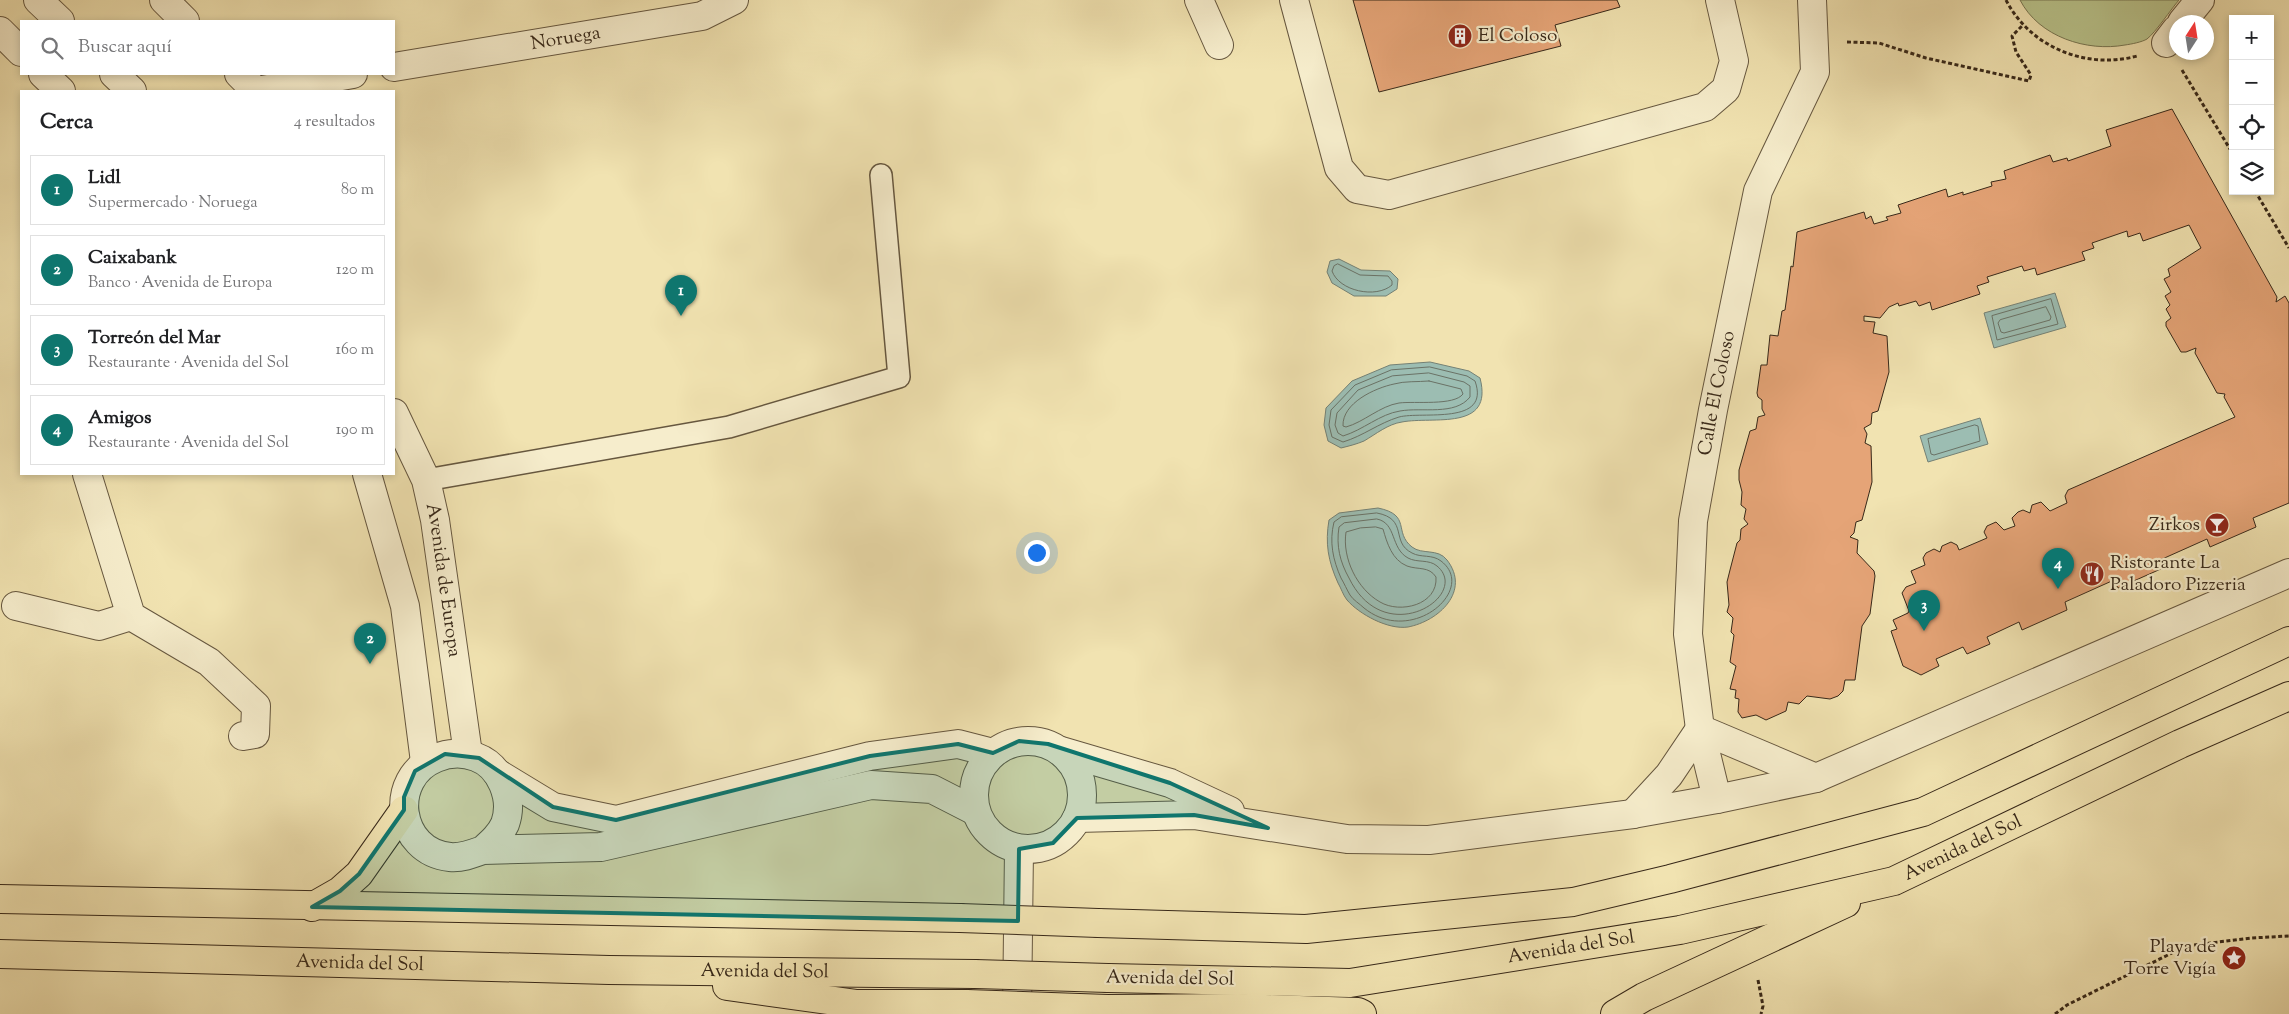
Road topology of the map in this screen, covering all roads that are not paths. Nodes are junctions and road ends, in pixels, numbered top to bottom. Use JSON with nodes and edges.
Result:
{"nodes":[{"id":1,"x":38,"y":0,"type":"edge"},
{"id":2,"x":164,"y":0,"type":"edge"},
{"id":3,"x":734,"y":0,"type":"edge"},
{"id":4,"x":1199,"y":0,"type":"edge"},
{"id":5,"x":1294,"y":0,"type":"edge"},
{"id":6,"x":1720,"y":0,"type":"edge"},
{"id":7,"x":2200,"y":0,"type":"edge"},
{"id":8,"x":1812,"y":1,"type":"edge"},
{"id":9,"x":2188,"y":15,"type":"edge"},
{"id":10,"x":59,"y":20,"type":"edge"},
{"id":11,"x":184,"y":20,"type":"edge"},
{"id":12,"x":0,"y":31,"type":"edge"},
{"id":13,"x":1219,"y":45,"type":"dead end"},
{"id":14,"x":20,"y":51,"type":"edge"},
{"id":15,"x":395,"y":67,"type":"edge"},
{"id":16,"x":45,"y":75,"type":"edge"},
{"id":17,"x":115,"y":75,"type":"edge"},
{"id":18,"x":344,"y":75,"type":"edge"},
{"id":19,"x":250,"y":85,"type":"edge"},
{"id":20,"x":60,"y":90,"type":"edge"},
{"id":21,"x":131,"y":90,"type":"edge"},
{"id":22,"x":881,"y":175,"type":"dead end"},
{"id":23,"x":395,"y":415,"type":"edge"},
{"id":24,"x":87,"y":475,"type":"edge"},
{"id":25,"x":367,"y":475,"type":"edge"},
{"id":26,"x":426,"y":480,"type":"junction"},
{"id":27,"x":2289,"y":572,"type":"edge"},
{"id":28,"x":16,"y":606,"type":"dead end"},
{"id":29,"x":131,"y":616,"type":"junction"},
{"id":30,"x":2289,"y":641,"type":"edge"},
{"id":31,"x":2289,"y":696,"type":"edge"},
{"id":32,"x":1700,"y":728,"type":"junction"},
{"id":33,"x":243,"y":736,"type":"dead end"},
{"id":34,"x":1061,"y":751,"type":"junction"},
{"id":35,"x":993,"y":752,"type":"junction"},
{"id":36,"x":468,"y":754,"type":"junction"},
{"id":37,"x":425,"y":762,"type":"junction"},
{"id":38,"x":497,"y":773,"type":"junction"},
{"id":39,"x":1816,"y":778,"type":"junction"},
{"id":40,"x":1717,"y":799,"type":"junction"},
{"id":41,"x":404,"y":810,"type":"junction"},
{"id":42,"x":975,"y":811,"type":"junction"},
{"id":43,"x":1633,"y":814,"type":"junction"},
{"id":44,"x":1077,"y":818,"type":"junction"},
{"id":45,"x":1268,"y":828,"type":"junction"},
{"id":46,"x":1019,"y":849,"type":"junction"},
{"id":47,"x":483,"y":850,"type":"junction"},
{"id":48,"x":1894,"y":881,"type":"junction"},
{"id":49,"x":0,"y":900,"type":"edge"},
{"id":50,"x":312,"y":907,"type":"junction"},
{"id":51,"x":0,"y":954,"type":"edge"},
{"id":52,"x":609,"y":970,"type":"junction"},
{"id":53,"x":1017,"y":1014,"type":"edge"},
{"id":54,"x":1362,"y":1014,"type":"edge"},
{"id":55,"x":1615,"y":1014,"type":"edge"}],
"edges":[{"from":1,"to":10,"type":"street"},
{"from":2,"to":11,"type":"street"},
{"from":3,"to":15,"type":"street","name":"Noruega"},
{"from":4,"to":13,"type":"street"},
{"from":5,"to":6,"type":"street"},
{"from":7,"to":9,"type":"street"},
{"from":8,"to":32,"type":"street","name":"Calle El Coloso"},
{"from":12,"to":14,"type":"street"},
{"from":16,"to":20,"type":"street"},
{"from":17,"to":21,"type":"street"},
{"from":18,"to":19,"type":"street"},
{"from":22,"to":26,"type":"lane"},
{"from":23,"to":26,"type":"street","name":"Avenida de Europa"},
{"from":24,"to":29,"type":"street"},
{"from":25,"to":37,"type":"street"},
{"from":26,"to":36,"type":"street","name":"Avenida de Europa"},
{"from":27,"to":39,"type":"street"},
{"from":28,"to":29,"type":"street"},
{"from":29,"to":33,"type":"street"},
{"from":30,"to":50,"type":"main road","bridge":true},
{"from":31,"to":48,"type":"main road","name":"Avenida del Sol"},
{"from":32,"to":39,"type":"street"},
{"from":32,"to":40,"type":"street","name":"Calle El Coloso"},
{"from":32,"to":43,"type":"street"},
{"from":34,"to":35,"type":"street"},
{"from":34,"to":44,"type":"street"},
{"from":34,"to":45,"type":"street"},
{"from":35,"to":38,"type":"street"},
{"from":35,"to":42,"type":"street"},
{"from":36,"to":37,"type":"street"},
{"from":36,"to":38,"type":"street"},
{"from":37,"to":41,"type":"street"},
{"from":38,"to":47,"type":"street"},
{"from":39,"to":40,"type":"street"},
{"from":40,"to":43,"type":"street"},
{"from":41,"to":47,"type":"street"},
{"from":41,"to":50,"type":"main road"},
{"from":42,"to":46,"type":"street"},
{"from":42,"to":47,"type":"street"},
{"from":43,"to":45,"type":"street"},
{"from":44,"to":45,"type":"street"},
{"from":44,"to":46,"type":"street"},
{"from":46,"to":53,"type":"street"},
{"from":48,"to":52,"type":"main road","name":"Avenida del Sol","bridge":true},
{"from":48,"to":55,"type":"main road"},
{"from":49,"to":50,"type":"main road"},
{"from":51,"to":52,"type":"main road","name":"Avenida del Sol"},
{"from":52,"to":54,"type":"main road","bridge":true}]}
